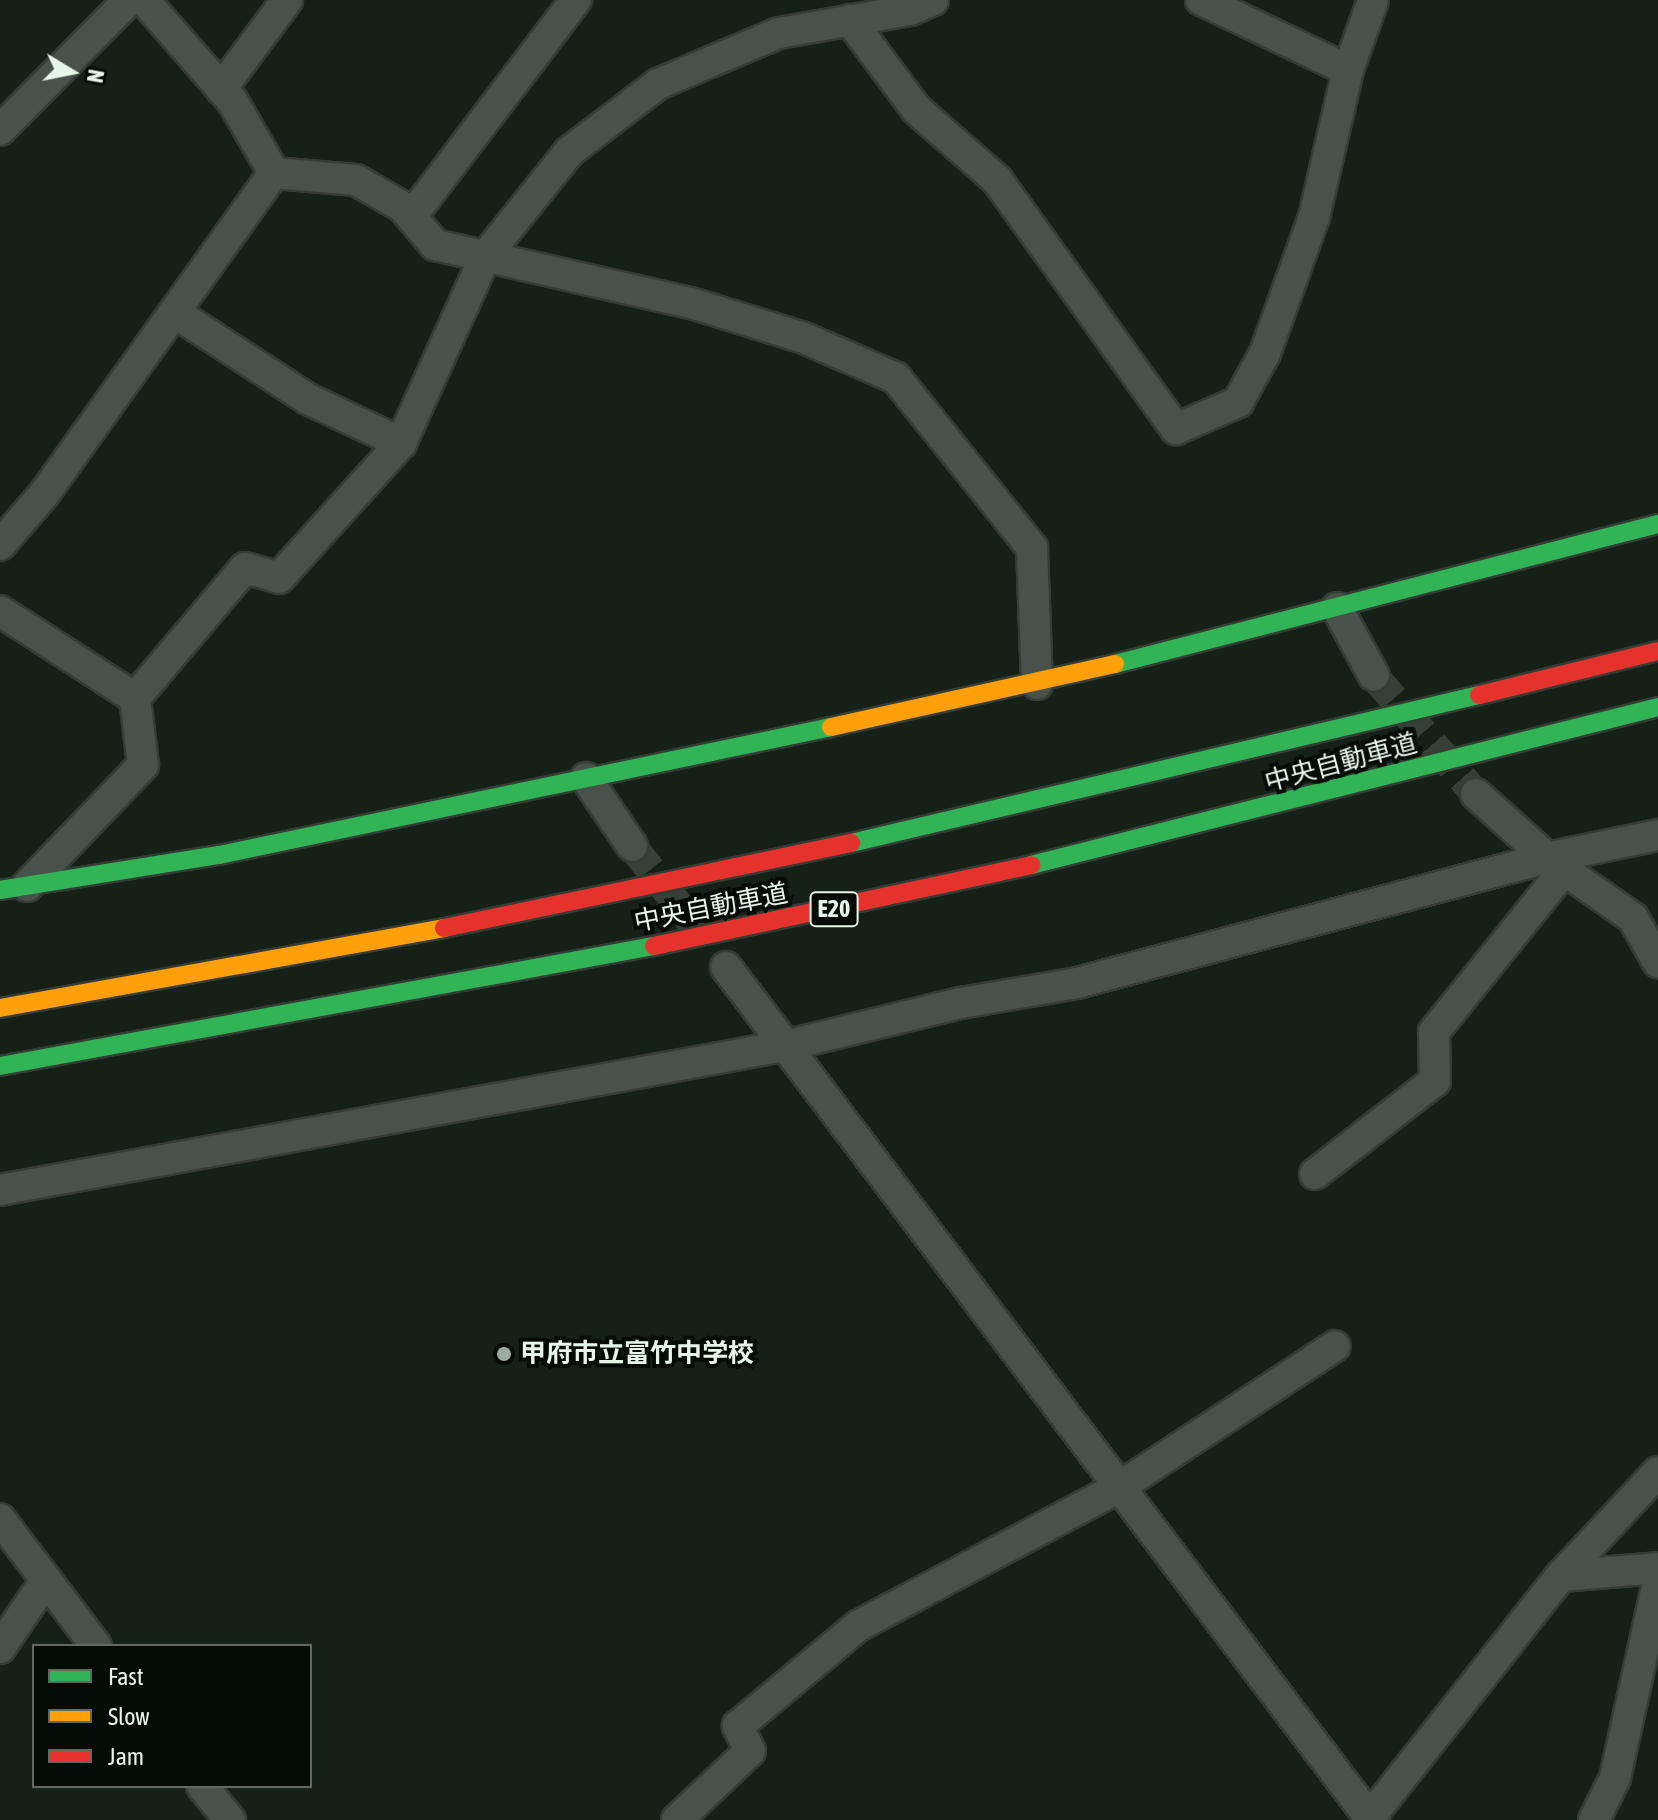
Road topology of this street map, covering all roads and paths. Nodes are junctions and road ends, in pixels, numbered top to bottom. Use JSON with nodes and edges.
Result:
{"nodes":[{"id":1,"x":129,"y":0,"type":"edge"},
{"id":2,"x":144,"y":0,"type":"edge"},
{"id":3,"x":287,"y":0,"type":"edge"},
{"id":4,"x":576,"y":0,"type":"edge"},
{"id":5,"x":933,"y":0,"type":"edge"},
{"id":6,"x":1201,"y":0,"type":"edge"},
{"id":7,"x":1373,"y":0,"type":"edge"},
{"id":8,"x":850,"y":20,"type":"junction"},
{"id":9,"x":1348,"y":70,"type":"junction"},
{"id":10,"x":221,"y":89,"type":"junction"},
{"id":11,"x":0,"y":130,"type":"edge"},
{"id":12,"x":274,"y":173,"type":"junction"},
{"id":13,"x":411,"y":217,"type":"junction"},
{"id":14,"x":485,"y":257,"type":"junction"},
{"id":15,"x":174,"y":312,"type":"junction"},
{"id":16,"x":401,"y":443,"type":"junction"},
{"id":17,"x":1658,"y":524,"type":"edge"},
{"id":18,"x":0,"y":545,"type":"edge"},
{"id":19,"x":1337,"y":608,"type":"junction"},
{"id":20,"x":0,"y":611,"type":"edge"},
{"id":21,"x":1658,"y":651,"type":"edge"},
{"id":22,"x":1374,"y":676,"type":"tunnel mouth"},
{"id":23,"x":1037,"y":684,"type":"junction"},
{"id":24,"x":135,"y":698,"type":"junction"},
{"id":25,"x":1658,"y":707,"type":"edge"},
{"id":26,"x":586,"y":778,"type":"junction"},
{"id":27,"x":1476,"y":794,"type":"tunnel mouth"},
{"id":28,"x":1658,"y":835,"type":"edge"},
{"id":29,"x":632,"y":846,"type":"tunnel mouth"},
{"id":30,"x":1556,"y":863,"type":"junction"},
{"id":31,"x":13,"y":888,"type":"edge"},
{"id":32,"x":1658,"y":962,"type":"edge"},
{"id":33,"x":726,"y":967,"type":"tunnel mouth"},
{"id":34,"x":0,"y":1008,"type":"edge"},
{"id":35,"x":784,"y":1046,"type":"junction"},
{"id":36,"x":0,"y":1066,"type":"edge"},
{"id":37,"x":1315,"y":1174,"type":"dead end"},
{"id":38,"x":0,"y":1190,"type":"edge"},
{"id":39,"x":1335,"y":1346,"type":"dead end"},
{"id":40,"x":1658,"y":1472,"type":"edge"},
{"id":41,"x":1118,"y":1488,"type":"junction"},
{"id":42,"x":0,"y":1519,"type":"edge"},
{"id":43,"x":1658,"y":1568,"type":"edge"},
{"id":44,"x":1561,"y":1576,"type":"junction"},
{"id":45,"x":46,"y":1580,"type":"junction"},
{"id":46,"x":1658,"y":1583,"type":"edge"},
{"id":47,"x":94,"y":1644,"type":"edge"},
{"id":48,"x":0,"y":1648,"type":"edge"},
{"id":49,"x":204,"y":1788,"type":"edge"},
{"id":50,"x":692,"y":1814,"type":"edge"},
{"id":51,"x":1369,"y":1819,"type":"edge"},
{"id":52,"x":230,"y":1820,"type":"edge"},
{"id":53,"x":1594,"y":1820,"type":"edge"}],
"edges":[{"from":1,"to":11,"type":"street"},
{"from":2,"to":10,"type":"street"},
{"from":3,"to":10,"type":"street"},
{"from":4,"to":13,"type":"street"},
{"from":5,"to":8,"type":"street"},
{"from":6,"to":9,"type":"street"},
{"from":7,"to":9,"type":"street"},
{"from":8,"to":9,"type":"street"},
{"from":8,"to":14,"type":"street"},
{"from":10,"to":12,"type":"street"},
{"from":12,"to":13,"type":"street"},
{"from":12,"to":15,"type":"street"},
{"from":13,"to":14,"type":"street"},
{"from":14,"to":16,"type":"street"},
{"from":14,"to":23,"type":"street"},
{"from":15,"to":16,"type":"street"},
{"from":15,"to":18,"type":"street"},
{"from":16,"to":24,"type":"street"},
{"from":17,"to":19,"type":"main road"},
{"from":19,"to":22,"type":"street"},
{"from":19,"to":23,"type":"main road"},
{"from":20,"to":24,"type":"street"},
{"from":21,"to":34,"type":"main road","name":"中央自動車道","number":"E20"},
{"from":23,"to":26,"type":"main road"},
{"from":24,"to":31,"type":"street"},
{"from":25,"to":36,"type":"main road","name":"中央自動車道","number":"E20"},
{"from":26,"to":29,"type":"street"},
{"from":26,"to":31,"type":"main road"},
{"from":27,"to":30,"type":"street"},
{"from":28,"to":30,"type":"street"},
{"from":30,"to":32,"type":"street"},
{"from":30,"to":35,"type":"street"},
{"from":30,"to":37,"type":"street"},
{"from":33,"to":35,"type":"street"},
{"from":35,"to":38,"type":"street"},
{"from":35,"to":41,"type":"street"},
{"from":39,"to":41,"type":"street"},
{"from":40,"to":44,"type":"street"},
{"from":41,"to":50,"type":"street"},
{"from":41,"to":51,"type":"street"},
{"from":42,"to":45,"type":"street"},
{"from":43,"to":44,"type":"street"},
{"from":44,"to":51,"type":"street"},
{"from":45,"to":47,"type":"street"},
{"from":45,"to":48,"type":"street"},
{"from":46,"to":53,"type":"street"},
{"from":49,"to":52,"type":"street"}]}
